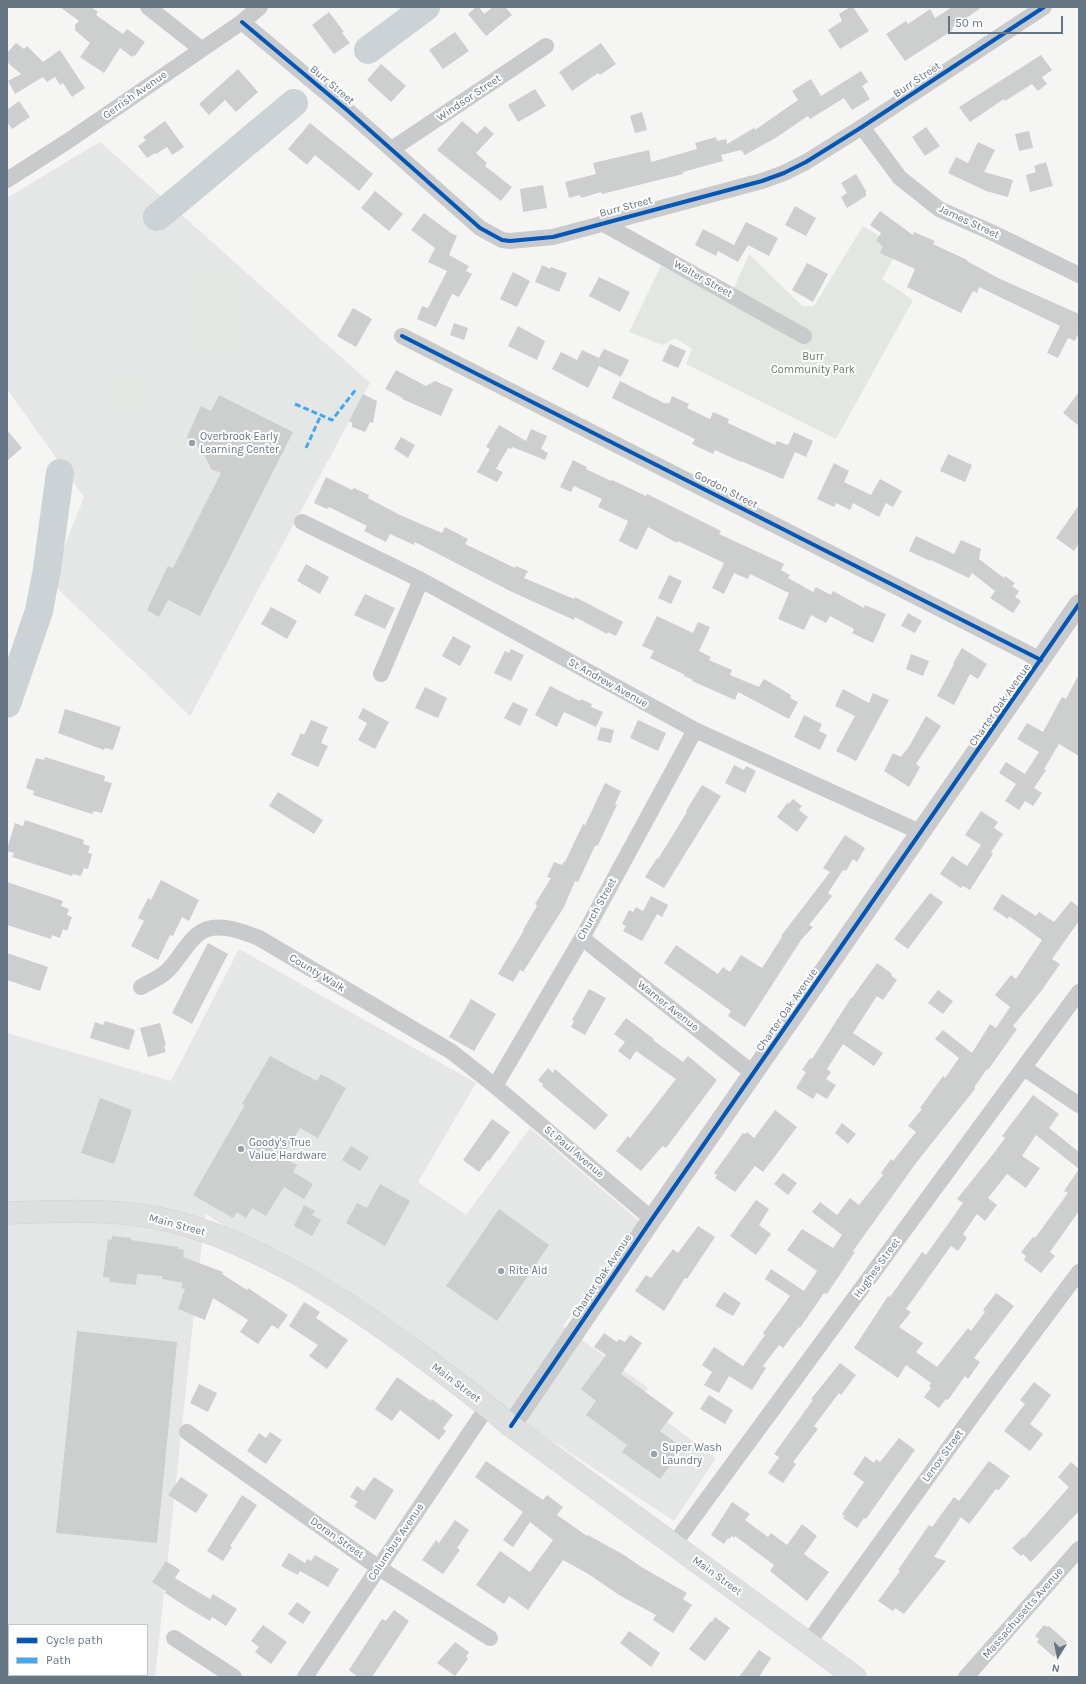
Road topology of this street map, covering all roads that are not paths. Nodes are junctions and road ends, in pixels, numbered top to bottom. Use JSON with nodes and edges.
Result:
{"nodes":[{"id":1,"x":148,"y":7,"type":"edge"},
{"id":2,"x":260,"y":7,"type":"edge"},
{"id":3,"x":1044,"y":7,"type":"edge"},
{"id":4,"x":242,"y":22,"type":"junction"},
{"id":5,"x":546,"y":46,"type":"dead end"},
{"id":6,"x":201,"y":49,"type":"junction"},
{"id":7,"x":862,"y":127,"type":"junction"},
{"id":8,"x":392,"y":150,"type":"junction"},
{"id":9,"x":7,"y":180,"type":"edge"},
{"id":10,"x":602,"y":223,"type":"junction"},
{"id":11,"x":1079,"y":275,"type":"edge"},
{"id":12,"x":402,"y":336,"type":"dead end"},
{"id":13,"x":804,"y":336,"type":"dead end"},
{"id":14,"x":302,"y":522,"type":"dead end"},
{"id":15,"x":421,"y":580,"type":"junction"},
{"id":16,"x":1079,"y":604,"type":"edge"},
{"id":17,"x":1041,"y":660,"type":"junction"},
{"id":18,"x":381,"y":674,"type":"dead end"},
{"id":19,"x":695,"y":730,"type":"junction"},
{"id":20,"x":920,"y":832,"type":"junction"},
{"id":21,"x":582,"y":938,"type":"junction"},
{"id":22,"x":141,"y":987,"type":"dead end"},
{"id":23,"x":1079,"y":992,"type":"edge"},
{"id":24,"x":1024,"y":1068,"type":"junction"},
{"id":25,"x":754,"y":1074,"type":"junction"},
{"id":26,"x":495,"y":1086,"type":"junction"},
{"id":27,"x":1079,"y":1105,"type":"edge"},
{"id":28,"x":7,"y":1213,"type":"edge"},
{"id":29,"x":652,"y":1219,"type":"junction"},
{"id":30,"x":1079,"y":1272,"type":"edge"},
{"id":31,"x":488,"y":1406,"type":"junction"},
{"id":32,"x":511,"y":1426,"type":"junction"},
{"id":33,"x":187,"y":1432,"type":"dead end"},
{"id":34,"x":674,"y":1544,"type":"junction"},
{"id":35,"x":1079,"y":1549,"type":"edge"},
{"id":36,"x":379,"y":1568,"type":"junction"},
{"id":37,"x":174,"y":1638,"type":"dead end"},
{"id":38,"x":490,"y":1638,"type":"dead end"},
{"id":39,"x":808,"y":1643,"type":"junction"},
{"id":40,"x":234,"y":1677,"type":"edge"},
{"id":41,"x":305,"y":1677,"type":"edge"},
{"id":42,"x":855,"y":1677,"type":"edge"},
{"id":43,"x":966,"y":1677,"type":"edge"}],
"edges":[{"from":1,"to":6,"type":"street"},
{"from":2,"to":4,"type":"street","name":"Gerrish Avenue"},
{"from":3,"to":7,"type":"street","name":"Burr Street"},
{"from":4,"to":6,"type":"street","name":"Gerrish Avenue"},
{"from":4,"to":8,"type":"street","name":"Burr Street"},
{"from":5,"to":8,"type":"street","name":"Windsor Street"},
{"from":6,"to":9,"type":"street","name":"Gerrish Avenue"},
{"from":7,"to":10,"type":"street","name":"Burr Street"},
{"from":7,"to":11,"type":"street","name":"James Street"},
{"from":8,"to":10,"type":"street","name":"Burr Street"},
{"from":10,"to":13,"type":"street","name":"Walter Street"},
{"from":12,"to":17,"type":"street","name":"Gordon Street"},
{"from":14,"to":15,"type":"street","name":"St Andrew Avenue"},
{"from":15,"to":18,"type":"street"},
{"from":15,"to":19,"type":"street","name":"St Andrew Avenue"},
{"from":16,"to":17,"type":"street","name":"Charter Oak Avenue"},
{"from":17,"to":20,"type":"street","name":"Charter Oak Avenue"},
{"from":19,"to":20,"type":"street","name":"St Andrew Avenue"},
{"from":19,"to":21,"type":"street","name":"Church Street"},
{"from":20,"to":25,"type":"street","name":"Charter Oak Avenue"},
{"from":21,"to":25,"type":"street","name":"Warner Avenue"},
{"from":21,"to":26,"type":"street","name":"Church Street"},
{"from":22,"to":26,"type":"street","name":"County Walk"},
{"from":23,"to":24,"type":"street","name":"Hughes Street"},
{"from":24,"to":27,"type":"street"},
{"from":24,"to":34,"type":"street","name":"Hughes Street"},
{"from":25,"to":29,"type":"street","name":"Charter Oak Avenue"},
{"from":26,"to":29,"type":"street","name":"St Paul Avenue"},
{"from":28,"to":31,"type":"main road","name":"Main Street"},
{"from":29,"to":32,"type":"street","name":"Charter Oak Avenue"},
{"from":30,"to":39,"type":"street","name":"Lenox Street"},
{"from":31,"to":32,"type":"main road","name":"Main Street"},
{"from":31,"to":36,"type":"street","name":"Columbus Avenue"},
{"from":32,"to":34,"type":"main road","name":"Main Street"},
{"from":33,"to":36,"type":"street","name":"Doran Street"},
{"from":34,"to":39,"type":"main road","name":"Main Street"},
{"from":35,"to":43,"type":"street","name":"Massachusetts Avenue"},
{"from":36,"to":38,"type":"street","name":"Doran Street"},
{"from":36,"to":41,"type":"street","name":"Columbus Avenue"},
{"from":37,"to":40,"type":"street"},
{"from":39,"to":42,"type":"main road","name":"Main Street"}]}
